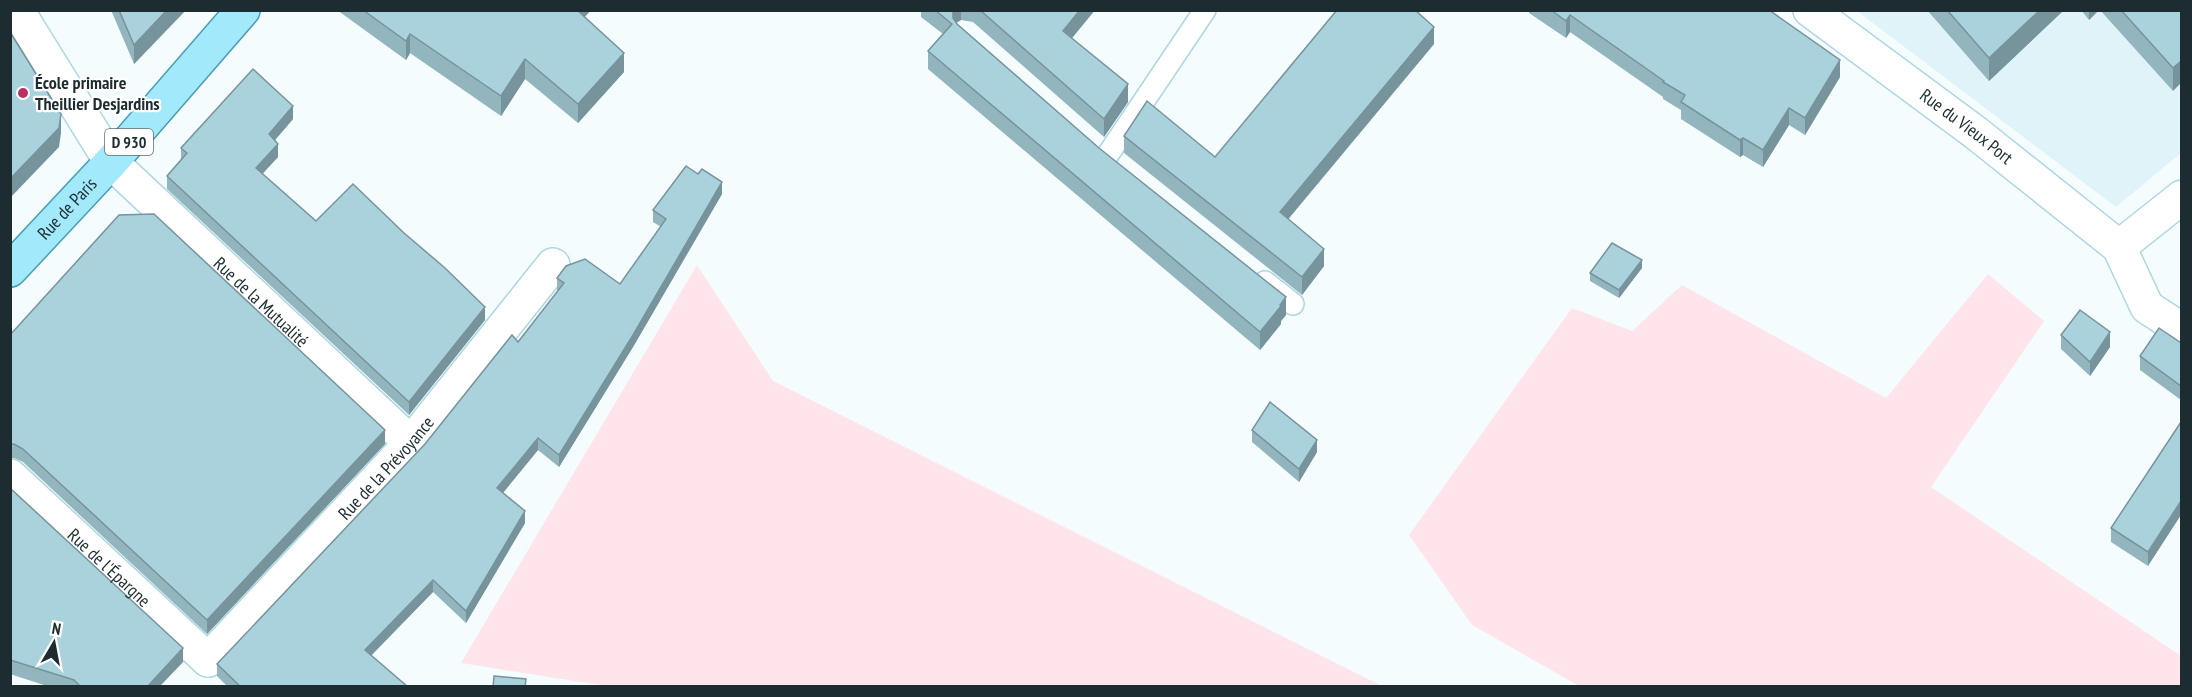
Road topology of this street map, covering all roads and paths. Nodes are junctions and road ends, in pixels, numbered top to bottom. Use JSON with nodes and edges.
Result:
{"nodes":[{"id":1,"x":17,"y":10,"type":"edge"},
{"id":2,"x":243,"y":10,"type":"edge"},
{"id":3,"x":1205,"y":10,"type":"edge"},
{"id":4,"x":1810,"y":10,"type":"edge"},
{"id":5,"x":1089,"y":141,"type":"edge"},
{"id":6,"x":1107,"y":156,"type":"junction"},
{"id":7,"x":111,"y":162,"type":"junction"},
{"id":8,"x":1125,"y":171,"type":"edge"},
{"id":9,"x":2176,"y":208,"type":"edge"},
{"id":10,"x":2119,"y":247,"type":"junction"},
{"id":11,"x":553,"y":265,"type":"dead end"},
{"id":12,"x":1246,"y":267,"type":"edge"},
{"id":13,"x":10,"y":270,"type":"edge"},
{"id":14,"x":1293,"y":304,"type":"dead end"},
{"id":15,"x":2181,"y":330,"type":"edge"},
{"id":16,"x":411,"y":442,"type":"junction"},
{"id":17,"x":10,"y":476,"type":"edge"},
{"id":18,"x":206,"y":673,"type":"edge"}],
"edges":[{"from":1,"to":7,"type":"street","name":"Rue de la Mutualité"},
{"from":2,"to":7,"type":"main road","name":"Rue de Paris","number":"D 930"},
{"from":3,"to":6,"type":"lane"},
{"from":4,"to":10,"type":"street","name":"Rue du Vieux Port"},
{"from":5,"to":6,"type":"lane"},
{"from":6,"to":8,"type":"lane"},
{"from":7,"to":13,"type":"main road","name":"Rue de Paris","number":"D 930"},
{"from":7,"to":16,"type":"street","name":"Rue de la Mutualité"},
{"from":9,"to":10,"type":"street"},
{"from":10,"to":15,"type":"street"},
{"from":11,"to":16,"type":"street","name":"Rue de la Prévoyance"},
{"from":12,"to":14,"type":"lane"},
{"from":16,"to":18,"type":"street","name":"Rue de la Prévoyance"},
{"from":17,"to":18,"type":"street","name":"Rue de l'Épargne"}]}
